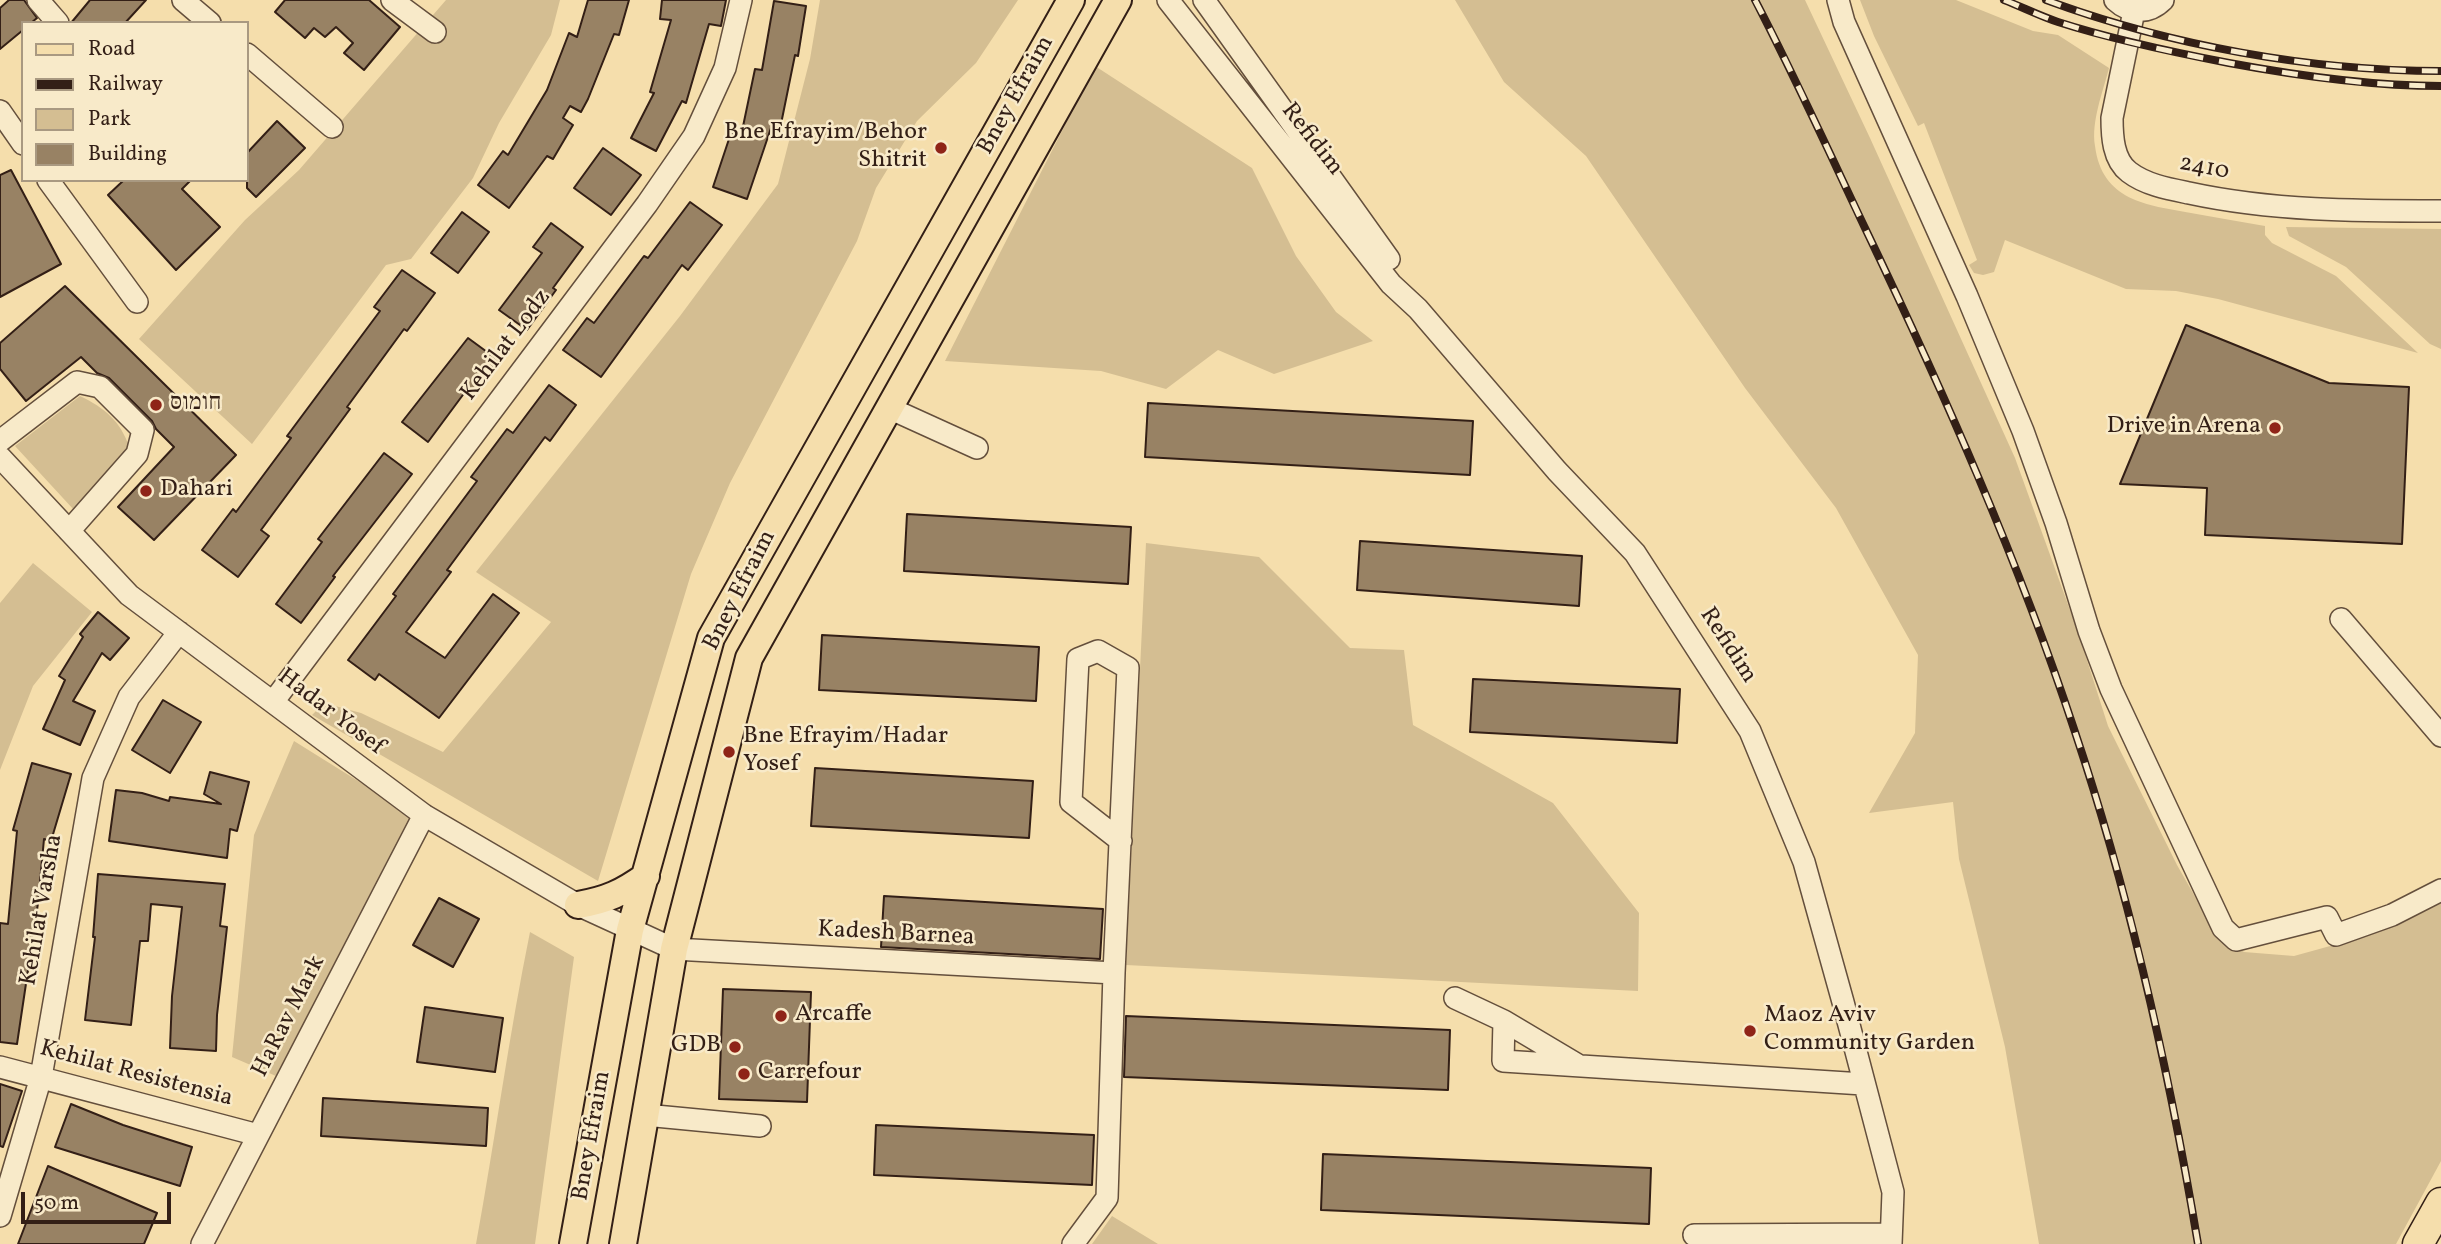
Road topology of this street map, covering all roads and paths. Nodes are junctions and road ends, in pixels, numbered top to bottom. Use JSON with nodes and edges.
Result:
{"nodes":[{"id":1,"x":38,"y":0,"type":"edge"},
{"id":2,"x":183,"y":0,"type":"edge"},
{"id":3,"x":392,"y":0,"type":"edge"},
{"id":4,"x":741,"y":0,"type":"edge"},
{"id":5,"x":1070,"y":0,"type":"edge"},
{"id":6,"x":1118,"y":0,"type":"edge"},
{"id":7,"x":1168,"y":0,"type":"edge"},
{"id":8,"x":1205,"y":0,"type":"edge"},
{"id":9,"x":1838,"y":0,"type":"edge"},
{"id":10,"x":2163,"y":0,"type":"edge"},
{"id":11,"x":2125,"y":5,"type":"edge"},
{"id":12,"x":56,"y":21,"type":"edge"},
{"id":13,"x":208,"y":21,"type":"edge"},
{"id":14,"x":435,"y":32,"type":"dead end"},
{"id":15,"x":248,"y":55,"type":"edge"},
{"id":16,"x":0,"y":111,"type":"edge"},
{"id":17,"x":332,"y":127,"type":"dead end"},
{"id":18,"x":21,"y":141,"type":"edge"},
{"id":19,"x":49,"y":182,"type":"edge"},
{"id":20,"x":2441,"y":211,"type":"edge"},
{"id":21,"x":137,"y":302,"type":"dead end"},
{"id":22,"x":1418,"y":309,"type":"junction"},
{"id":23,"x":889,"y":408,"type":"junction"},
{"id":24,"x":0,"y":441,"type":"edge"},
{"id":25,"x":977,"y":449,"type":"dead end"},
{"id":26,"x":0,"y":457,"type":"edge"},
{"id":27,"x":69,"y":531,"type":"junction"},
{"id":28,"x":2341,"y":619,"type":"dead end"},
{"id":29,"x":179,"y":632,"type":"junction"},
{"id":30,"x":273,"y":702,"type":"junction"},
{"id":31,"x":2441,"y":736,"type":"edge"},
{"id":32,"x":424,"y":815,"type":"junction"},
{"id":33,"x":1121,"y":841,"type":"junction"},
{"id":34,"x":646,"y":876,"type":"junction"},
{"id":35,"x":2441,"y":890,"type":"edge"},
{"id":36,"x":578,"y":905,"type":"junction"},
{"id":37,"x":630,"y":930,"type":"junction"},
{"id":38,"x":674,"y":949,"type":"junction"},
{"id":39,"x":1114,"y":973,"type":"junction"},
{"id":40,"x":1455,"y":998,"type":"dead end"},
{"id":41,"x":1504,"y":1021,"type":"junction"},
{"id":42,"x":1578,"y":1065,"type":"junction"},
{"id":43,"x":0,"y":1066,"type":"edge"},
{"id":44,"x":41,"y":1077,"type":"junction"},
{"id":45,"x":1863,"y":1084,"type":"junction"},
{"id":46,"x":645,"y":1115,"type":"junction"},
{"id":47,"x":760,"y":1126,"type":"dead end"},
{"id":48,"x":258,"y":1135,"type":"junction"},
{"id":49,"x":2441,"y":1203,"type":"edge"},
{"id":50,"x":0,"y":1216,"type":"edge"},
{"id":51,"x":1694,"y":1235,"type":"dead end"},
{"id":52,"x":1891,"y":1239,"type":"edge"},
{"id":53,"x":202,"y":1244,"type":"edge"},
{"id":54,"x":573,"y":1244,"type":"edge"},
{"id":55,"x":623,"y":1244,"type":"edge"},
{"id":56,"x":1073,"y":1244,"type":"edge"},
{"id":57,"x":2418,"y":1244,"type":"edge"}],
"edges":[{"from":1,"to":12,"type":"street"},
{"from":2,"to":13,"type":"street"},
{"from":3,"to":14,"type":"street"},
{"from":4,"to":30,"type":"street","name":"Kehilat Lodz"},
{"from":5,"to":34,"type":"main road","name":"Bney Efraim"},
{"from":6,"to":23,"type":"main road","name":"Bney Efraim"},
{"from":7,"to":22,"type":"street","name":"Refidim"},
{"from":8,"to":22,"type":"street","name":"Refidim"},
{"from":9,"to":35,"type":"street"},
{"from":10,"to":11,"type":"street"},
{"from":11,"to":20,"type":"street","name":"2410"},
{"from":15,"to":17,"type":"street"},
{"from":16,"to":18,"type":"street"},
{"from":19,"to":21,"type":"street"},
{"from":22,"to":45,"type":"street","name":"Refidim"},
{"from":23,"to":25,"type":"street"},
{"from":23,"to":38,"type":"main road","name":"Bney Efraim"},
{"from":24,"to":27,"type":"street"},
{"from":26,"to":27,"type":"street","name":"Hadar Yosef"},
{"from":27,"to":29,"type":"street","name":"Hadar Yosef"},
{"from":28,"to":31,"type":"street"},
{"from":29,"to":30,"type":"street","name":"Hadar Yosef"},
{"from":29,"to":44,"type":"street","name":"Kehilat Varsha"},
{"from":30,"to":32,"type":"street","name":"Hadar Yosef"},
{"from":32,"to":36,"type":"street","name":"Hadar Yosef"},
{"from":32,"to":48,"type":"street","name":"HaRav Mark"},
{"from":33,"to":33,"type":"street"},
{"from":33,"to":39,"type":"street"},
{"from":34,"to":36,"type":"main road"},
{"from":34,"to":37,"type":"main road","name":"Bney Efraim"},
{"from":36,"to":37,"type":"street","name":"Hadar Yosef"},
{"from":37,"to":38,"type":"street","name":"Hadar Yosef"},
{"from":37,"to":54,"type":"main road","name":"Bney Efraim"},
{"from":38,"to":39,"type":"street","name":"Kadesh Barnea"},
{"from":38,"to":46,"type":"main road","name":"Bney Efraim"},
{"from":39,"to":56,"type":"street"},
{"from":40,"to":41,"type":"street"},
{"from":41,"to":42,"type":"street"},
{"from":41,"to":42,"type":"street"},
{"from":42,"to":45,"type":"street"},
{"from":43,"to":44,"type":"street","name":"Kehilat Resistensia"},
{"from":44,"to":48,"type":"street","name":"Kehilat Resistensia"},
{"from":44,"to":50,"type":"street","name":"Kehilat Varsha"},
{"from":45,"to":52,"type":"street","name":"Refidim"},
{"from":46,"to":47,"type":"street"},
{"from":46,"to":55,"type":"main road","name":"Bney Efraim"},
{"from":48,"to":53,"type":"street","name":"HaRav Mark"},
{"from":49,"to":57,"type":"highway"},
{"from":51,"to":52,"type":"street"}]}
